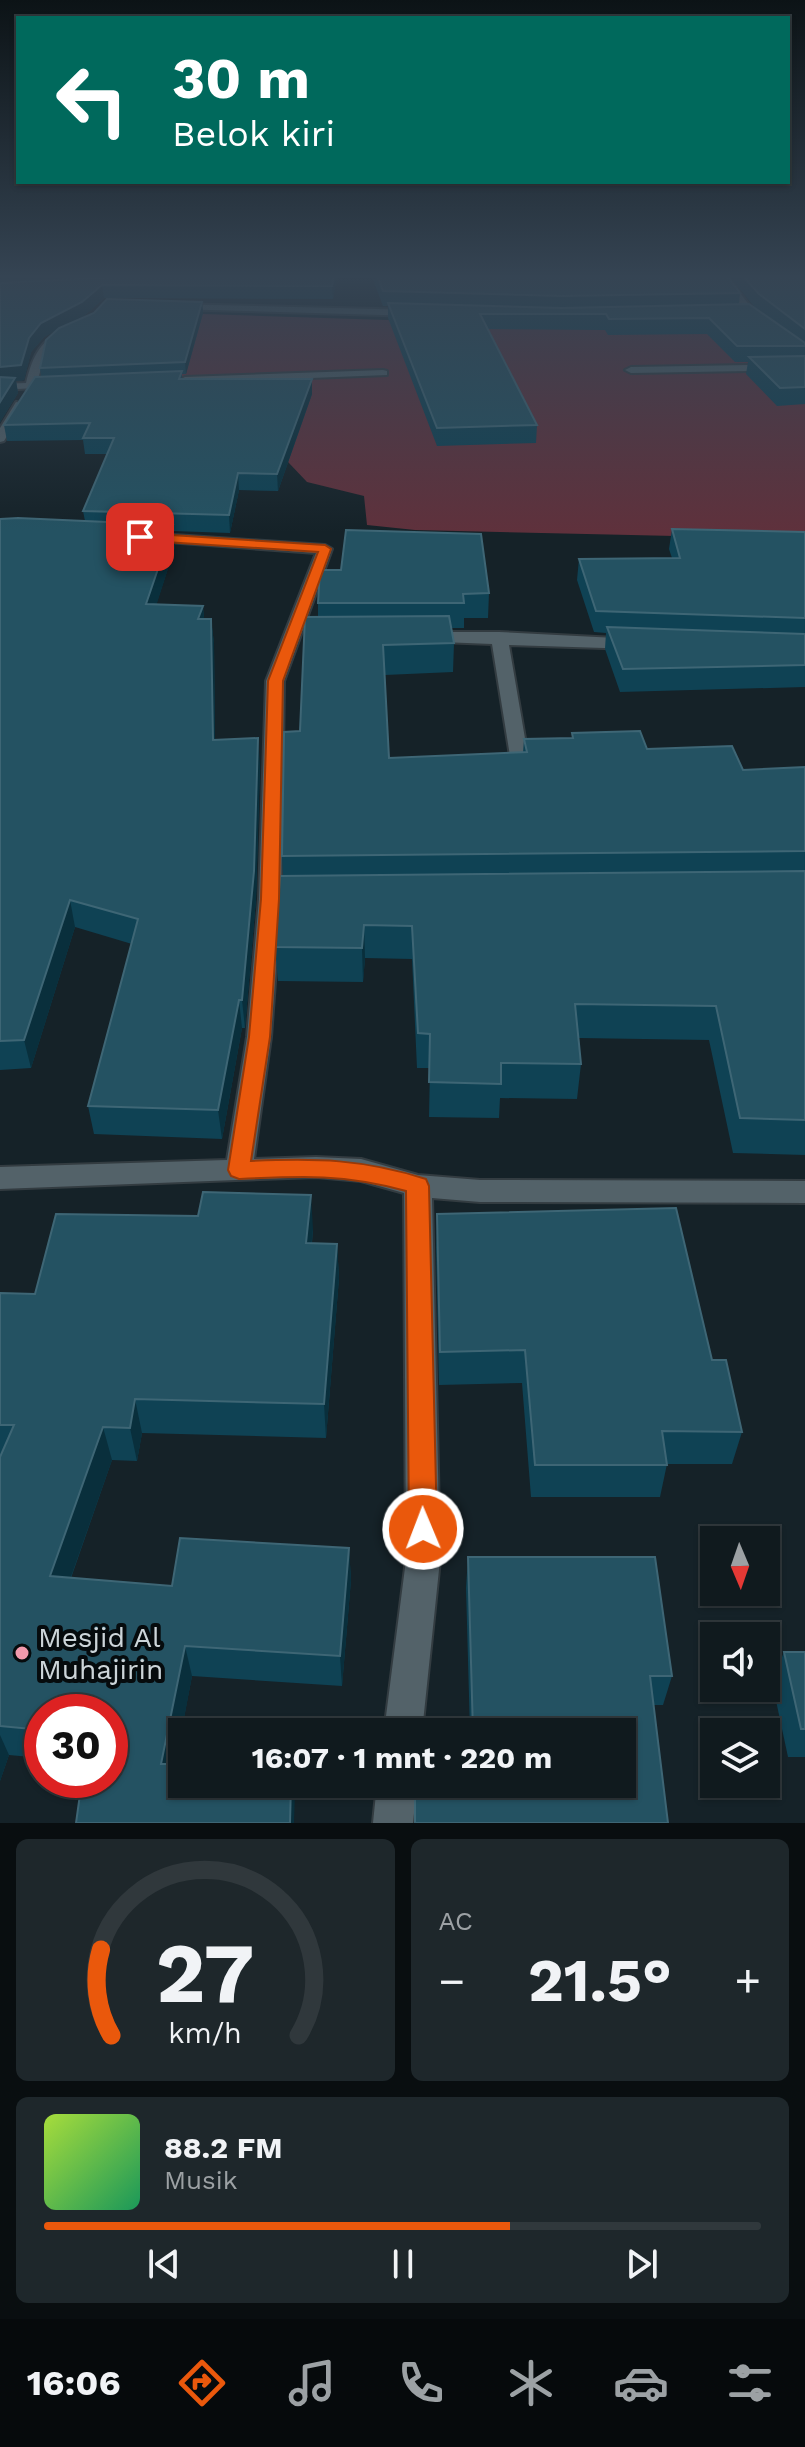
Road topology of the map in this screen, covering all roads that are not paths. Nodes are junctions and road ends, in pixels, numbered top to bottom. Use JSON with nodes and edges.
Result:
{"nodes":[{"id":1,"x":36,"y":362,"type":"edge"},
{"id":2,"x":805,"y":367,"type":"edge"},
{"id":3,"x":631,"y":370,"type":"dead end"},
{"id":4,"x":383,"y":373,"type":"dead end"},
{"id":5,"x":169,"y":381,"type":"edge"},
{"id":6,"x":46,"y":385,"type":"edge"},
{"id":7,"x":31,"y":386,"type":"junction"},
{"id":8,"x":0,"y":387,"type":"edge"},
{"id":9,"x":0,"y":438,"type":"edge"},
{"id":10,"x":129,"y":536,"type":"edge"},
{"id":11,"x":404,"y":637,"type":"edge"},
{"id":12,"x":499,"y":637,"type":"junction"},
{"id":13,"x":656,"y":645,"type":"edge"},
{"id":14,"x":519,"y":756,"type":"edge"},
{"id":15,"x":239,"y":1170,"type":"junction"},
{"id":16,"x":0,"y":1178,"type":"edge"},
{"id":17,"x":418,"y":1186,"type":"junction"},
{"id":18,"x":805,"y":1192,"type":"edge"},
{"id":19,"x":405,"y":1718,"type":"edge"},
{"id":20,"x":396,"y":1798,"type":"edge"},
{"id":21,"x":393,"y":1823,"type":"edge"}],
"edges":[{"from":1,"to":7,"type":"street"},
{"from":2,"to":3,"type":"street"},
{"from":4,"to":5,"type":"street"},
{"from":6,"to":7,"type":"street"},
{"from":7,"to":8,"type":"street"},
{"from":7,"to":9,"type":"street"},
{"from":10,"to":15,"type":"street"},
{"from":11,"to":12,"type":"street"},
{"from":12,"to":13,"type":"street"},
{"from":12,"to":14,"type":"street"},
{"from":15,"to":16,"type":"street"},
{"from":15,"to":17,"type":"street"},
{"from":17,"to":18,"type":"street"},
{"from":17,"to":19,"type":"street"},
{"from":20,"to":21,"type":"street"}]}
